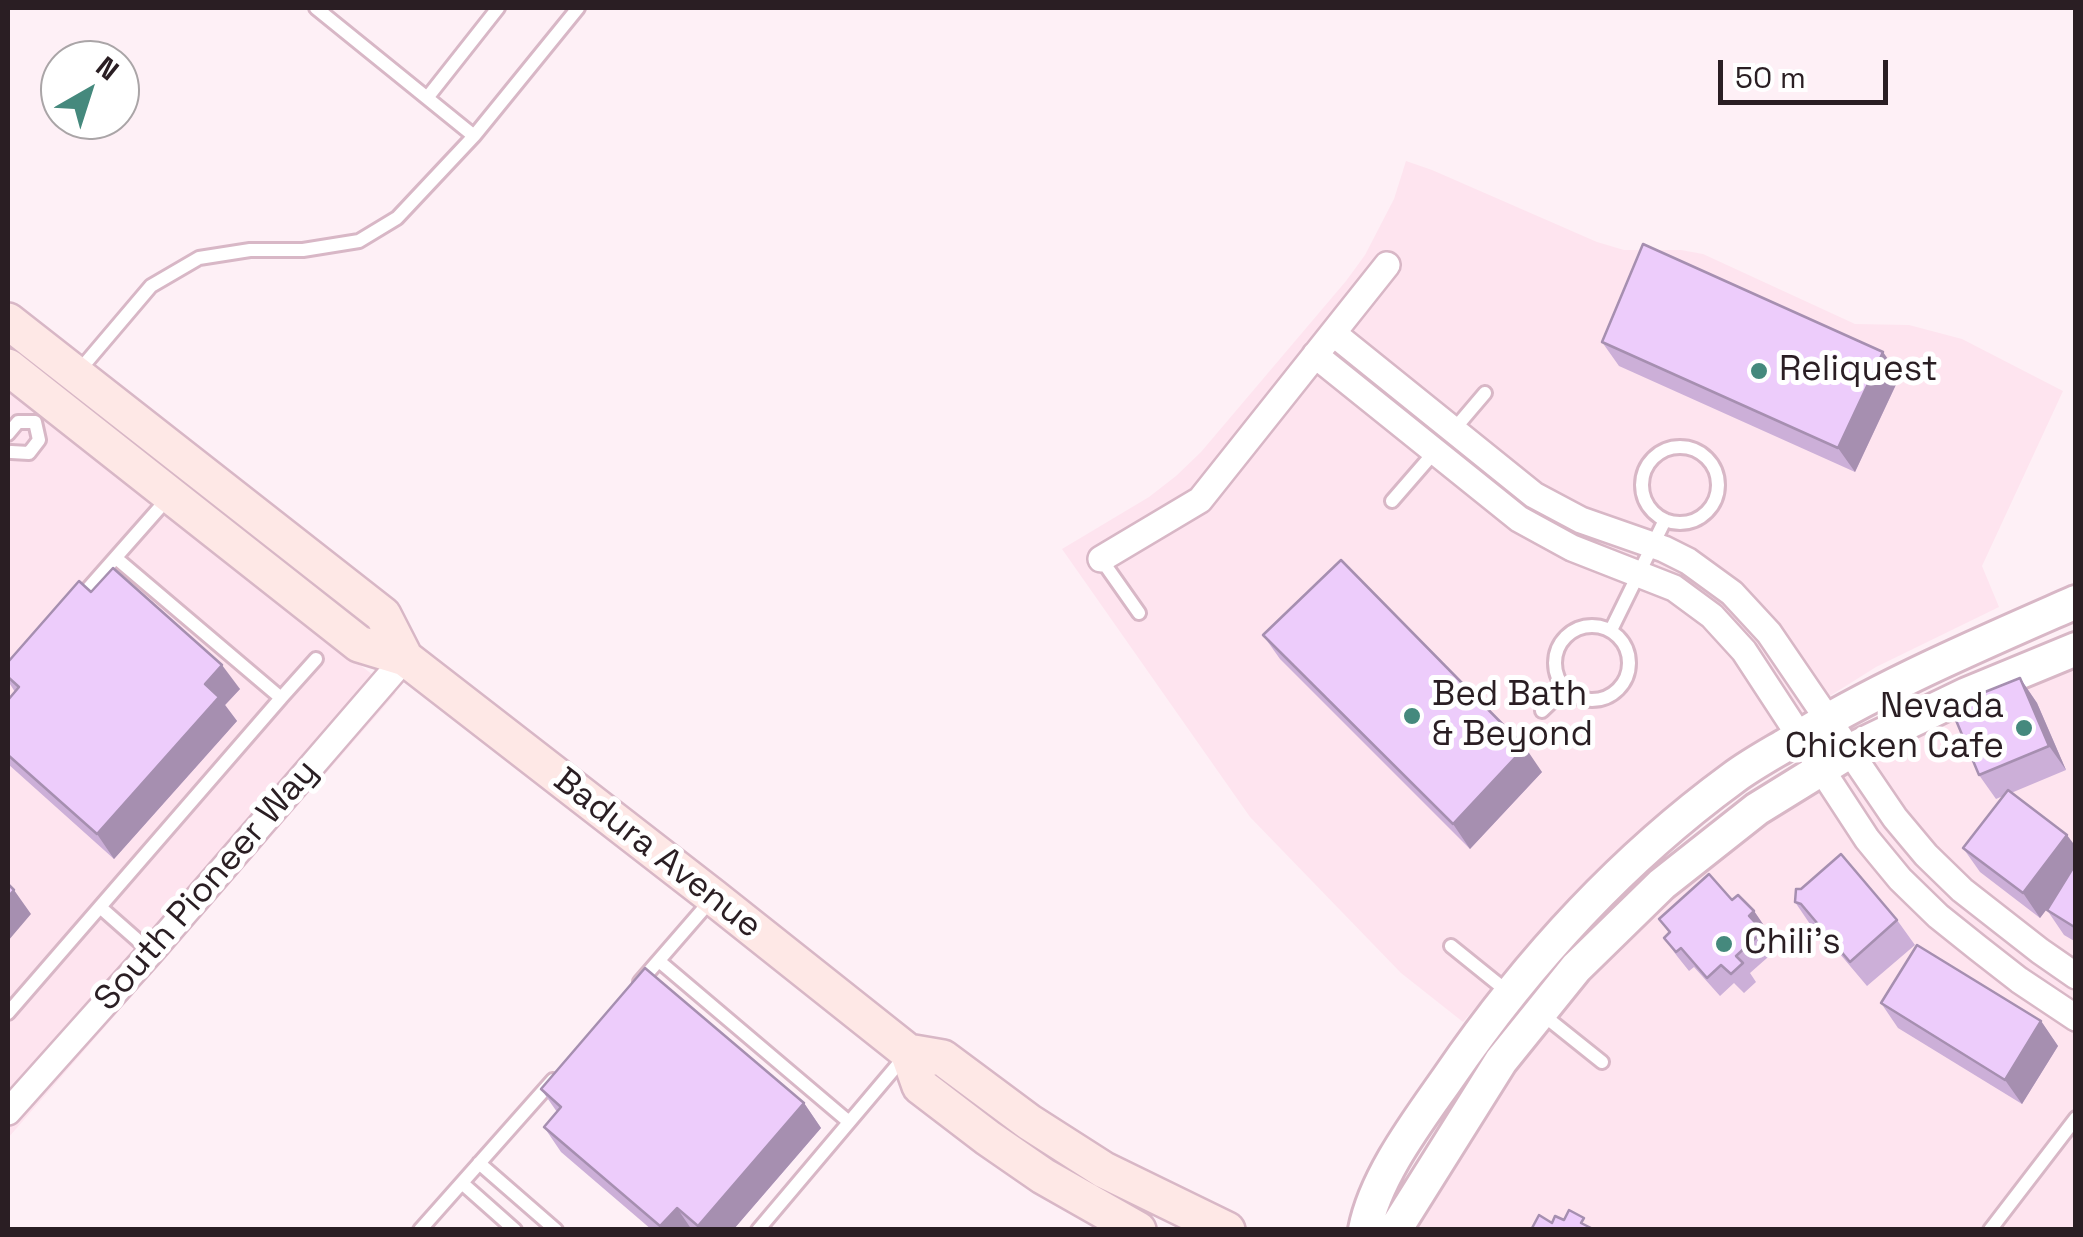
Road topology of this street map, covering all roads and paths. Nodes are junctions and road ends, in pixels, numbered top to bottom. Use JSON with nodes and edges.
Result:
{"nodes":[{"id":1,"x":316,"y":8,"type":"edge"},
{"id":2,"x":498,"y":8,"type":"edge"},
{"id":3,"x":578,"y":8,"type":"edge"},
{"id":4,"x":427,"y":98,"type":"junction"},
{"id":5,"x":474,"y":136,"type":"junction"},
{"id":6,"x":1388,"y":265,"type":"dead end"},
{"id":7,"x":8,"y":321,"type":"edge"},
{"id":8,"x":1332,"y":333,"type":"junction"},
{"id":9,"x":1315,"y":355,"type":"junction"},
{"id":10,"x":8,"y":367,"type":"edge"},
{"id":11,"x":76,"y":374,"type":"junction"},
{"id":12,"x":1485,"y":392,"type":"dead end"},
{"id":13,"x":44,"y":412,"type":"junction"},
{"id":14,"x":1453,"y":430,"type":"junction"},
{"id":15,"x":8,"y":435,"type":"edge"},
{"id":16,"x":1434,"y":452,"type":"junction"},
{"id":17,"x":9,"y":454,"type":"edge"},
{"id":18,"x":171,"y":495,"type":"junction"},
{"id":19,"x":1392,"y":502,"type":"dead end"},
{"id":20,"x":1665,"y":520,"type":"junction"},
{"id":21,"x":1654,"y":546,"type":"junction"},
{"id":22,"x":116,"y":558,"type":"junction"},
{"id":23,"x":1101,"y":559,"type":"joint"},
{"id":24,"x":1640,"y":573,"type":"junction"},
{"id":25,"x":2076,"y":602,"type":"edge"},
{"id":26,"x":68,"y":612,"type":"edge"},
{"id":27,"x":1139,"y":613,"type":"dead end"},
{"id":28,"x":1611,"y":630,"type":"junction"},
{"id":29,"x":2076,"y":650,"type":"edge"},
{"id":30,"x":404,"y":658,"type":"junction"},
{"id":31,"x":316,"y":660,"type":"dead end"},
{"id":32,"x":1565,"y":689,"type":"junction"},
{"id":33,"x":281,"y":698,"type":"junction"},
{"id":34,"x":1542,"y":710,"type":"dead end"},
{"id":35,"x":1828,"y":718,"type":"junction"},
{"id":36,"x":1800,"y":736,"type":"junction"},
{"id":37,"x":1850,"y":751,"type":"junction"},
{"id":38,"x":1821,"y":769,"type":"junction"},
{"id":39,"x":714,"y":898,"type":"junction"},
{"id":40,"x":100,"y":907,"type":"junction"},
{"id":41,"x":1452,"y":946,"type":"dead end"},
{"id":42,"x":151,"y":952,"type":"junction"},
{"id":43,"x":658,"y":962,"type":"junction"},
{"id":44,"x":2076,"y":976,"type":"edge"},
{"id":45,"x":633,"y":990,"type":"edge"},
{"id":46,"x":1510,"y":994,"type":"junction"},
{"id":47,"x":1540,"y":1012,"type":"junction"},
{"id":48,"x":8,"y":1013,"type":"edge"},
{"id":49,"x":2076,"y":1018,"type":"edge"},
{"id":50,"x":908,"y":1052,"type":"junction"},
{"id":51,"x":1602,"y":1062,"type":"dead end"},
{"id":52,"x":556,"y":1076,"type":"edge"},
{"id":53,"x":8,"y":1112,"type":"edge"},
{"id":54,"x":2076,"y":1118,"type":"edge"},
{"id":55,"x":849,"y":1122,"type":"junction"},
{"id":56,"x":479,"y":1163,"type":"junction"},
{"id":57,"x":462,"y":1183,"type":"junction"},
{"id":58,"x":420,"y":1230,"type":"edge"},
{"id":59,"x":515,"y":1230,"type":"edge"},
{"id":60,"x":556,"y":1230,"type":"edge"},
{"id":61,"x":758,"y":1230,"type":"edge"},
{"id":62,"x":1138,"y":1230,"type":"edge"},
{"id":63,"x":1226,"y":1230,"type":"edge"},
{"id":64,"x":1365,"y":1230,"type":"edge"},
{"id":65,"x":1395,"y":1230,"type":"edge"},
{"id":66,"x":1990,"y":1230,"type":"edge"}],
"edges":[{"from":1,"to":4,"type":"lane"},
{"from":2,"to":4,"type":"lane"},
{"from":3,"to":5,"type":"lane"},
{"from":4,"to":5,"type":"lane"},
{"from":5,"to":11,"type":"lane"},
{"from":6,"to":8,"type":"street"},
{"from":7,"to":11,"type":"main road","name":"Badura Avenue"},
{"from":8,"to":9,"type":"street"},
{"from":8,"to":14,"type":"street"},
{"from":9,"to":16,"type":"street"},
{"from":9,"to":23,"type":"street"},
{"from":10,"to":13,"type":"main road","name":"Badura Avenue"},
{"from":11,"to":13,"type":"main road"},
{"from":11,"to":30,"type":"main road","name":"Badura Avenue"},
{"from":12,"to":14,"type":"lane"},
{"from":13,"to":15,"type":"lane"},
{"from":13,"to":17,"type":"lane"},
{"from":13,"to":18,"type":"main road","name":"Badura Avenue"},
{"from":14,"to":16,"type":"lane"},
{"from":14,"to":21,"type":"street"},
{"from":15,"to":17,"type":"lane"},
{"from":16,"to":19,"type":"lane"},
{"from":16,"to":24,"type":"street"},
{"from":18,"to":22,"type":"lane"},
{"from":18,"to":30,"type":"main road","name":"Badura Avenue"},
{"from":20,"to":20,"type":"lane"},
{"from":20,"to":21,"type":"lane"},
{"from":21,"to":24,"type":"lane"},
{"from":21,"to":35,"type":"street"},
{"from":22,"to":26,"type":"lane"},
{"from":22,"to":33,"type":"lane"},
{"from":23,"to":27,"type":"lane"},
{"from":24,"to":28,"type":"lane"},
{"from":24,"to":36,"type":"street"},
{"from":25,"to":35,"type":"street"},
{"from":28,"to":32,"type":"lane"},
{"from":28,"to":32,"type":"lane"},
{"from":29,"to":37,"type":"street"},
{"from":30,"to":39,"type":"main road","name":"Badura Avenue"},
{"from":30,"to":42,"type":"street","name":"South Pioneer Way"},
{"from":31,"to":33,"type":"lane"},
{"from":32,"to":34,"type":"lane"},
{"from":33,"to":40,"type":"lane"},
{"from":35,"to":36,"type":"street"},
{"from":35,"to":37,"type":"street"},
{"from":36,"to":38,"type":"street"},
{"from":36,"to":46,"type":"street"},
{"from":37,"to":38,"type":"street"},
{"from":37,"to":44,"type":"street"},
{"from":38,"to":47,"type":"street"},
{"from":38,"to":49,"type":"street"},
{"from":39,"to":43,"type":"lane"},
{"from":39,"to":50,"type":"main road","name":"Badura Avenue"},
{"from":40,"to":42,"type":"lane"},
{"from":40,"to":48,"type":"lane"},
{"from":41,"to":46,"type":"lane"},
{"from":42,"to":53,"type":"street","name":"South Pioneer Way"},
{"from":43,"to":45,"type":"lane"},
{"from":43,"to":55,"type":"lane"},
{"from":46,"to":64,"type":"street"},
{"from":47,"to":51,"type":"lane"},
{"from":47,"to":65,"type":"street"},
{"from":50,"to":55,"type":"lane"},
{"from":50,"to":62,"type":"main road","name":"Badura Avenue"},
{"from":50,"to":63,"type":"main road","name":"Badura Avenue"},
{"from":52,"to":56,"type":"lane"},
{"from":54,"to":66,"type":"lane"},
{"from":55,"to":61,"type":"lane"},
{"from":56,"to":57,"type":"lane"},
{"from":56,"to":60,"type":"lane"},
{"from":57,"to":58,"type":"lane"},
{"from":57,"to":59,"type":"lane"}]}
